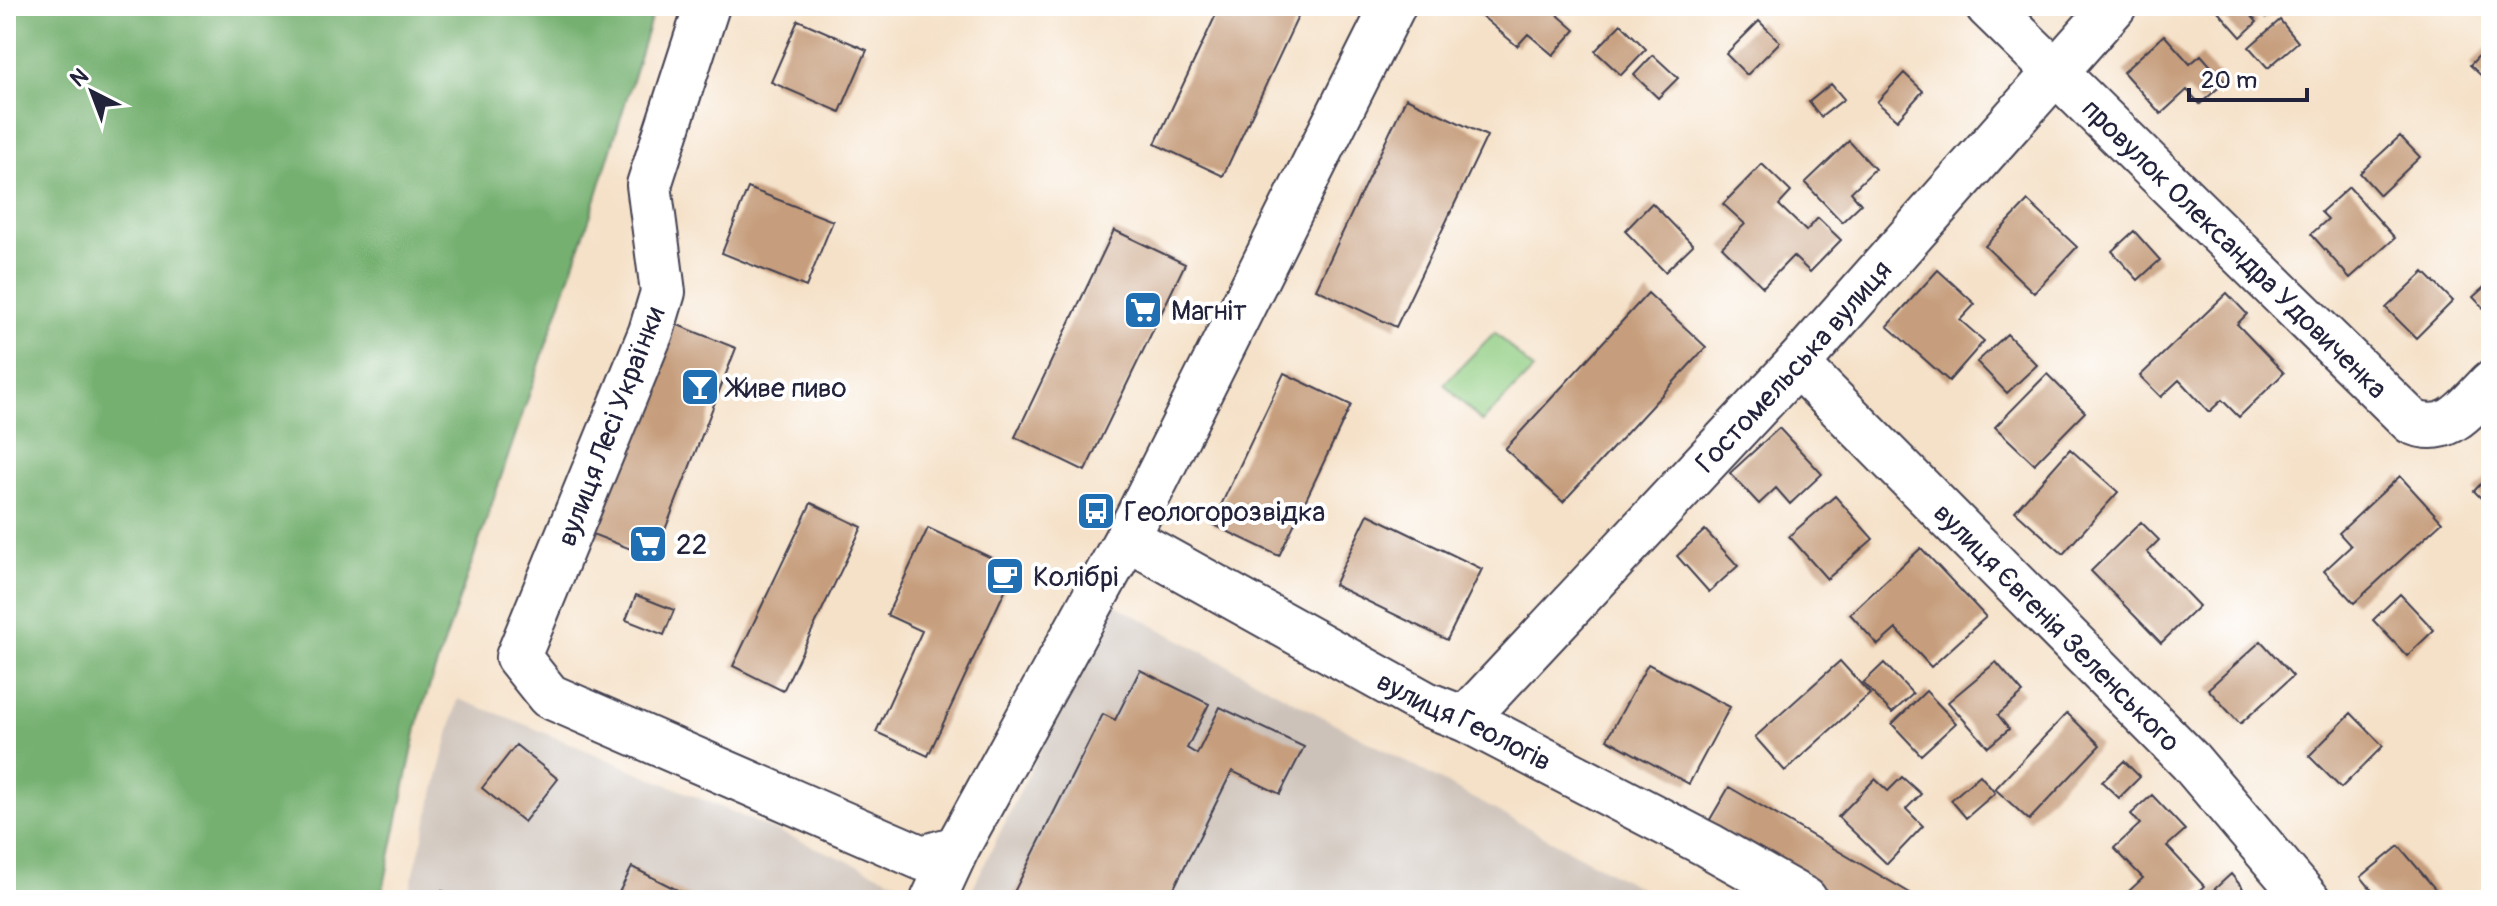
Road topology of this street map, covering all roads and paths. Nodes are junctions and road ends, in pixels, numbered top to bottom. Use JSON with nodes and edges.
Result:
{"nodes":[{"id":1,"x":707,"y":6,"type":"edge"},
{"id":2,"x":1393,"y":6,"type":"edge"},
{"id":3,"x":1988,"y":6,"type":"edge"},
{"id":4,"x":2114,"y":6,"type":"edge"},
{"id":5,"x":2057,"y":72,"type":"junction"},
{"id":6,"x":1797,"y":364,"type":"junction"},
{"id":7,"x":2491,"y":383,"type":"edge"},
{"id":8,"x":1127,"y":538,"type":"junction"},
{"id":9,"x":1465,"y":719,"type":"junction"},
{"id":10,"x":957,"y":848,"type":"junction"},
{"id":11,"x":933,"y":900,"type":"edge"},
{"id":12,"x":1805,"y":900,"type":"edge"},
{"id":13,"x":2308,"y":900,"type":"edge"}],
"edges":[{"from":1,"to":10,"type":"street","name":"вулиця Лесі Українки"},
{"from":2,"to":8,"type":"street"},
{"from":3,"to":5,"type":"street","name":"провулок Олександра Удовиченка"},
{"from":4,"to":5,"type":"street","name":"Гостомельська вулиця"},
{"from":5,"to":6,"type":"street","name":"Гостомельська вулиця"},
{"from":5,"to":7,"type":"street","name":"провулок Олександра Удовиченка"},
{"from":6,"to":9,"type":"street","name":"Гостомельська вулиця"},
{"from":6,"to":13,"type":"street","name":"вулиця Євгенія Зеленського"},
{"from":8,"to":9,"type":"street","name":"вулиця Геологів"},
{"from":8,"to":10,"type":"street"},
{"from":9,"to":12,"type":"street","name":"вулиця Геологів"},
{"from":10,"to":11,"type":"street"}]}
